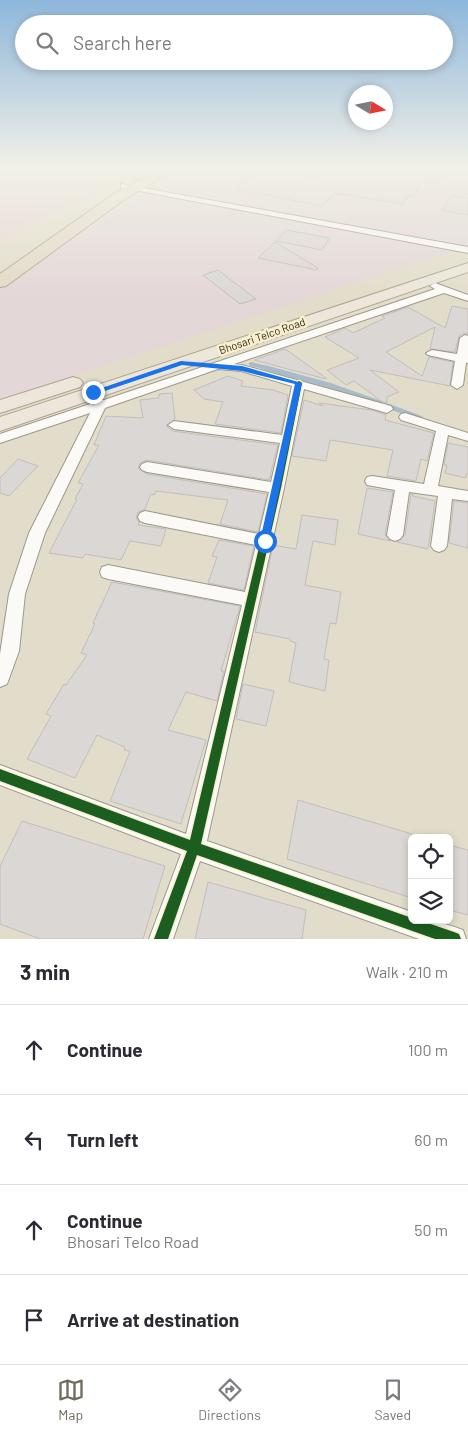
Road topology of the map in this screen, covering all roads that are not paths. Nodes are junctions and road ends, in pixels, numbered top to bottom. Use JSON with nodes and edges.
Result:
{"nodes":[{"id":1,"x":88,"y":213,"type":"edge"},
{"id":2,"x":94,"y":213,"type":"edge"},
{"id":3,"x":268,"y":213,"type":"edge"},
{"id":4,"x":468,"y":250,"type":"edge"},
{"id":5,"x":468,"y":257,"type":"edge"},
{"id":6,"x":468,"y":267,"type":"edge"},
{"id":7,"x":0,"y":268,"type":"edge"},
{"id":8,"x":425,"y":281,"type":"junction"},
{"id":9,"x":0,"y":282,"type":"edge"},
{"id":10,"x":442,"y":290,"type":"junction"},
{"id":11,"x":468,"y":298,"type":"edge"},
{"id":12,"x":465,"y":338,"type":"dead end"},
{"id":13,"x":432,"y":353,"type":"dead end"},
{"id":14,"x":465,"y":359,"type":"edge"},
{"id":15,"x":181,"y":363,"type":"junction"},
{"id":16,"x":216,"y":366,"type":"junction"},
{"id":17,"x":299,"y":383,"type":"junction"},
{"id":18,"x":458,"y":386,"type":"dead end"},
{"id":19,"x":97,"y":399,"type":"junction"},
{"id":20,"x":0,"y":407,"type":"edge"},
{"id":21,"x":387,"y":409,"type":"dead end"},
{"id":22,"x":405,"y":417,"type":"dead end"},
{"id":23,"x":0,"y":424,"type":"edge"},
{"id":24,"x":174,"y":425,"type":"dead end"},
{"id":25,"x":444,"y":430,"type":"junction"},
{"id":26,"x":468,"y":437,"type":"edge"},
{"id":27,"x":0,"y":438,"type":"edge"},
{"id":28,"x":287,"y":440,"type":"junction"},
{"id":29,"x":147,"y":467,"type":"dead end"},
{"id":30,"x":372,"y":481,"type":"dead end"},
{"id":31,"x":403,"y":487,"type":"junction"},
{"id":32,"x":277,"y":488,"type":"junction"},
{"id":33,"x":430,"y":491,"type":"junction"},
{"id":34,"x":446,"y":493,"type":"junction"},
{"id":35,"x":468,"y":496,"type":"edge"},
{"id":36,"x":144,"y":517,"type":"dead end"},
{"id":37,"x":395,"y":535,"type":"dead end"},
{"id":38,"x":265,"y":541,"type":"junction"},
{"id":39,"x":439,"y":546,"type":"dead end"},
{"id":40,"x":108,"y":572,"type":"dead end"},
{"id":41,"x":251,"y":600,"type":"junction"},
{"id":42,"x":0,"y":678,"type":"edge"},
{"id":43,"x":0,"y":775,"type":"edge"},
{"id":44,"x":194,"y":848,"type":"junction"},
{"id":45,"x":161,"y":939,"type":"edge"},
{"id":46,"x":454,"y":939,"type":"edge"}],
"edges":[{"from":1,"to":7,"type":"highway"},
{"from":2,"to":9,"type":"highway"},
{"from":3,"to":4,"type":"street"},
{"from":5,"to":20,"type":"main road","name":"Bhosari Telco Road"},
{"from":6,"to":8,"type":"main road","name":"Bhosari Telco Road"},
{"from":8,"to":10,"type":"street"},
{"from":8,"to":15,"type":"main road","name":"Bhosari Telco Road"},
{"from":10,"to":11,"type":"street"},
{"from":10,"to":16,"type":"street"},
{"from":12,"to":14,"type":"street"},
{"from":13,"to":14,"type":"street"},
{"from":14,"to":18,"type":"street"},
{"from":15,"to":16,"type":"street"},
{"from":15,"to":19,"type":"main road","name":"Bhosari Telco Road"},
{"from":16,"to":17,"type":"street"},
{"from":16,"to":19,"type":"street"},
{"from":17,"to":21,"type":"street"},
{"from":17,"to":28,"type":"street"},
{"from":19,"to":23,"type":"main road","name":"Bhosari Telco Road"},
{"from":19,"to":27,"type":"street"},
{"from":19,"to":42,"type":"street"},
{"from":22,"to":25,"type":"street"},
{"from":24,"to":28,"type":"street"},
{"from":25,"to":26,"type":"street"},
{"from":25,"to":33,"type":"street"},
{"from":28,"to":32,"type":"street"},
{"from":29,"to":32,"type":"street"},
{"from":30,"to":31,"type":"street"},
{"from":31,"to":33,"type":"street"},
{"from":31,"to":37,"type":"street"},
{"from":32,"to":38,"type":"street"},
{"from":33,"to":34,"type":"street"},
{"from":34,"to":35,"type":"street"},
{"from":34,"to":39,"type":"street"},
{"from":36,"to":38,"type":"street"},
{"from":38,"to":41,"type":"street"},
{"from":40,"to":41,"type":"street"},
{"from":41,"to":44,"type":"street"},
{"from":43,"to":44,"type":"street"},
{"from":44,"to":45,"type":"street"},
{"from":44,"to":46,"type":"street"}]}
